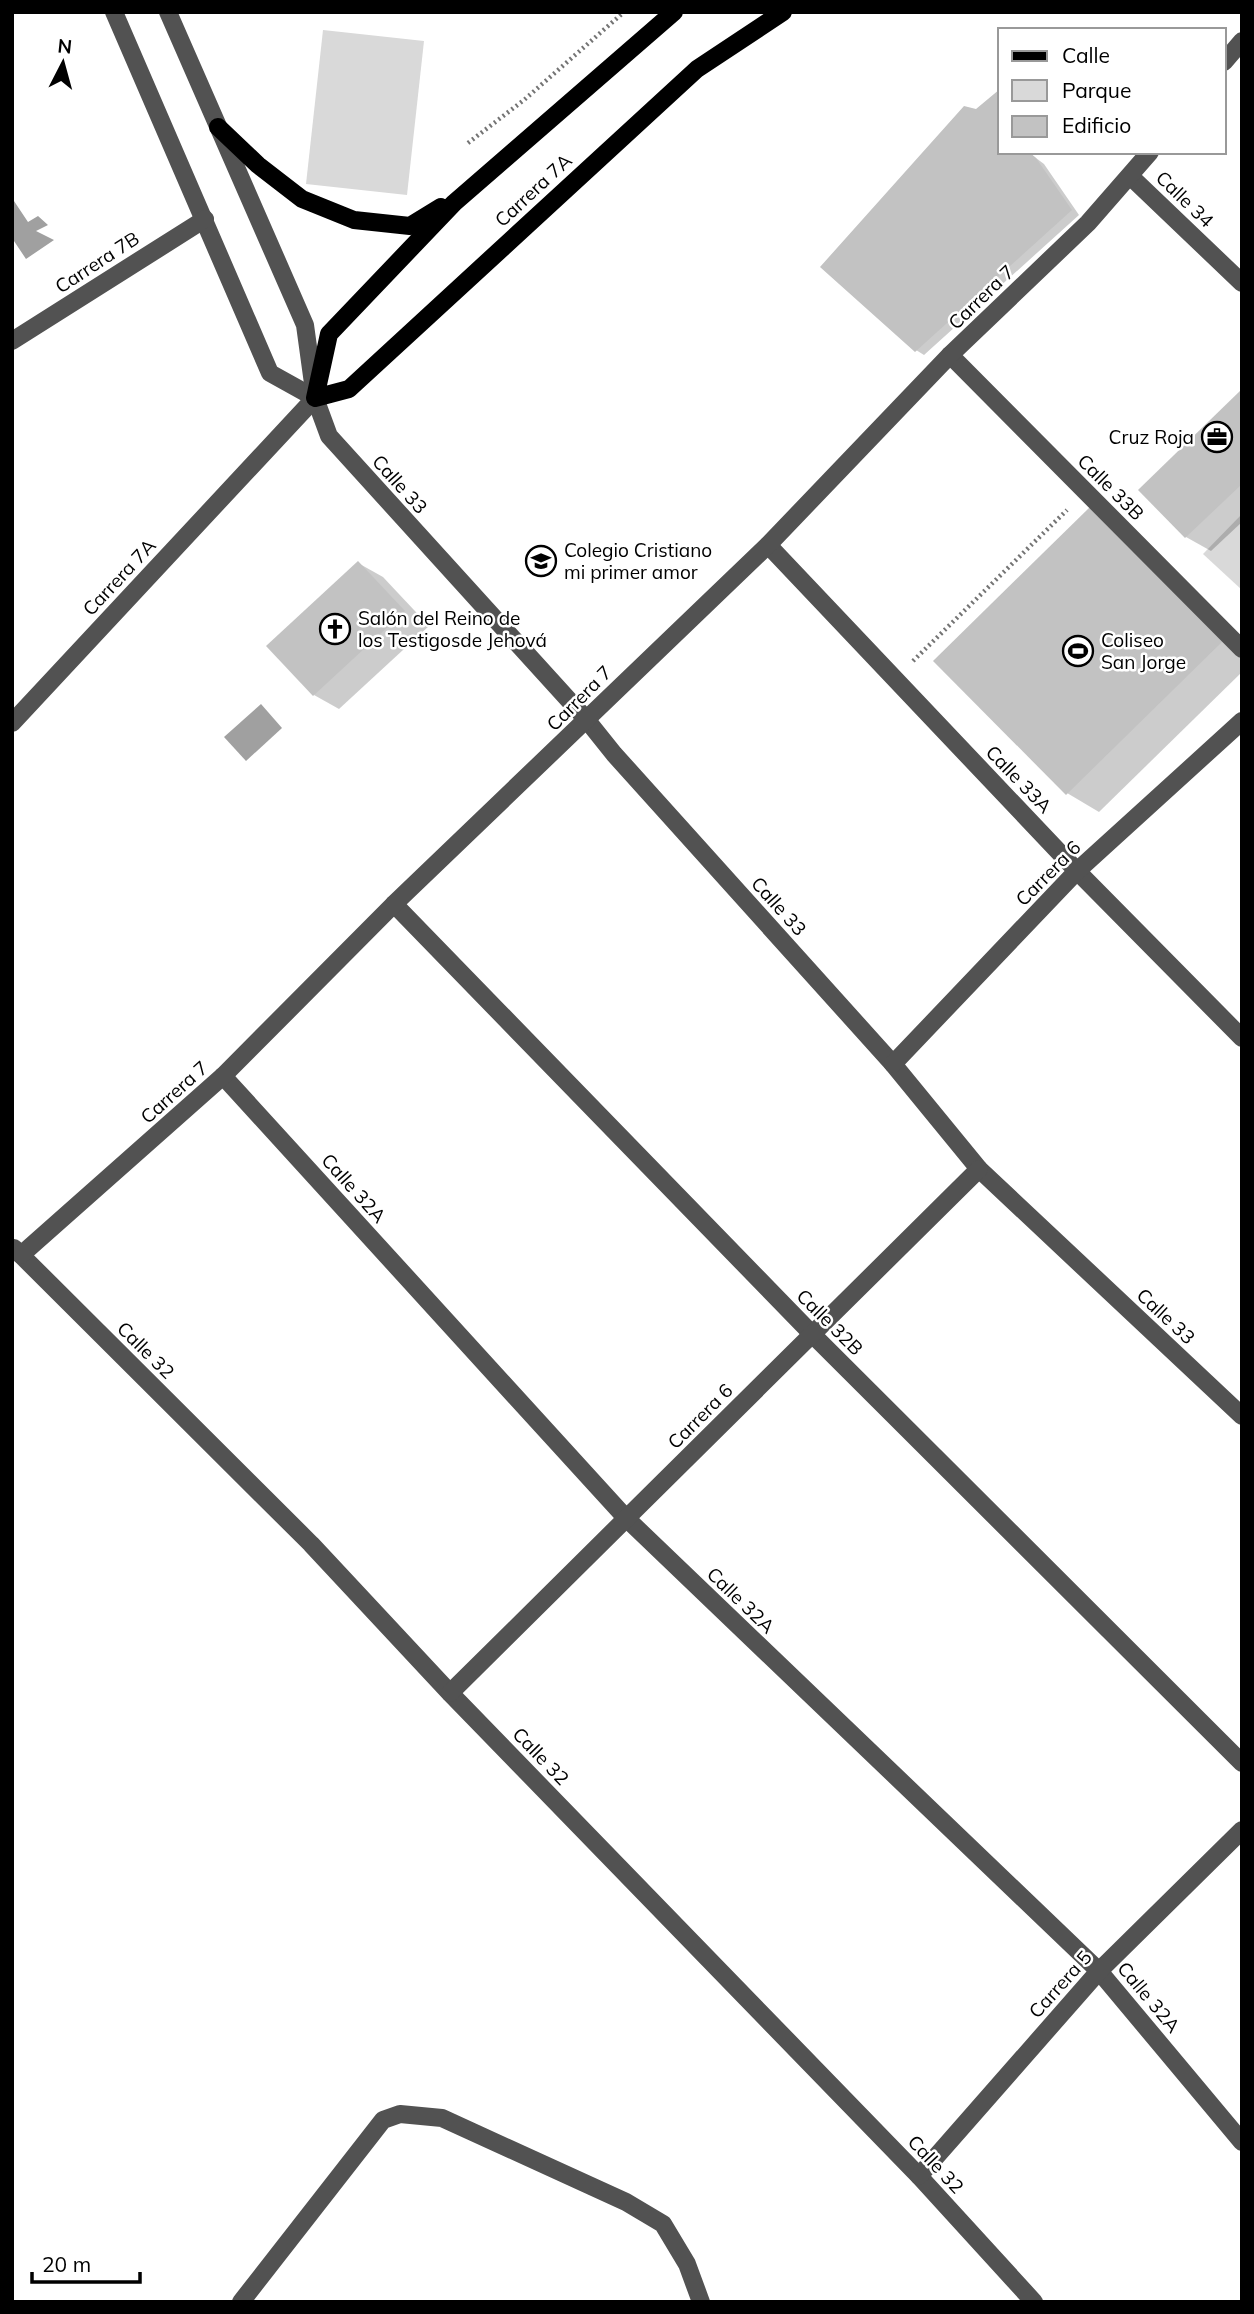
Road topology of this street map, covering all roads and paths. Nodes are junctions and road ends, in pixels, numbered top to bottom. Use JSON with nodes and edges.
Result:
{"nodes":[{"id":1,"x":114,"y":12,"type":"edge"},
{"id":2,"x":168,"y":12,"type":"edge"},
{"id":3,"x":624,"y":12,"type":"edge"},
{"id":4,"x":674,"y":12,"type":"edge"},
{"id":5,"x":783,"y":12,"type":"edge"},
{"id":6,"x":1242,"y":41,"type":"edge"},
{"id":7,"x":1226,"y":60,"type":"edge"},
{"id":8,"x":218,"y":127,"type":"junction"},
{"id":9,"x":468,"y":143,"type":"dead end"},
{"id":10,"x":1148,"y":154,"type":"edge"},
{"id":11,"x":1130,"y":176,"type":"junction"},
{"id":12,"x":471,"y":188,"type":"junction"},
{"id":13,"x":205,"y":219,"type":"junction"},
{"id":14,"x":1242,"y":283,"type":"edge"},
{"id":15,"x":12,"y":341,"type":"edge"},
{"id":16,"x":950,"y":355,"type":"junction"},
{"id":17,"x":315,"y":398,"type":"junction"},
{"id":18,"x":1086,"y":491,"type":"junction"},
{"id":19,"x":768,"y":545,"type":"junction"},
{"id":20,"x":1242,"y":649,"type":"edge"},
{"id":21,"x":895,"y":679,"type":"junction"},
{"id":22,"x":586,"y":719,"type":"junction"},
{"id":23,"x":1242,"y":720,"type":"edge"},
{"id":24,"x":12,"y":723,"type":"edge"},
{"id":25,"x":1077,"y":871,"type":"junction"},
{"id":26,"x":394,"y":904,"type":"junction"},
{"id":27,"x":1242,"y":1038,"type":"edge"},
{"id":28,"x":893,"y":1064,"type":"junction"},
{"id":29,"x":223,"y":1076,"type":"junction"},
{"id":30,"x":979,"y":1169,"type":"junction"},
{"id":31,"x":17,"y":1251,"type":"edge"},
{"id":32,"x":812,"y":1334,"type":"junction"},
{"id":33,"x":1242,"y":1416,"type":"edge"},
{"id":34,"x":626,"y":1518,"type":"junction"},
{"id":35,"x":450,"y":1693,"type":"junction"},
{"id":36,"x":1242,"y":1763,"type":"edge"},
{"id":37,"x":1242,"y":1830,"type":"edge"},
{"id":38,"x":1099,"y":1970,"type":"junction"},
{"id":39,"x":1242,"y":2142,"type":"edge"},
{"id":40,"x":919,"y":2176,"type":"junction"},
{"id":41,"x":241,"y":2302,"type":"edge"},
{"id":42,"x":701,"y":2302,"type":"edge"},
{"id":43,"x":1034,"y":2302,"type":"edge"}],
"edges":[{"from":1,"to":13,"type":"street"},
{"from":2,"to":8,"type":"street","name":"Calle 33"},
{"from":3,"to":9,"type":"path"},
{"from":4,"to":12,"type":"main road","name":"Carrera 7A"},
{"from":5,"to":17,"type":"main road","name":"Carrera 7A"},
{"from":6,"to":7,"type":"street"},
{"from":8,"to":12,"type":"main road"},
{"from":8,"to":17,"type":"street","name":"Calle 33"},
{"from":10,"to":11,"type":"street","name":"Carrera 7"},
{"from":11,"to":14,"type":"street","name":"Calle 34"},
{"from":11,"to":16,"type":"street","name":"Carrera 7"},
{"from":12,"to":17,"type":"main road","name":"Carrera 7A"},
{"from":13,"to":15,"type":"street","name":"Carrera 7B"},
{"from":13,"to":17,"type":"street"},
{"from":16,"to":18,"type":"street","name":"Calle 33B"},
{"from":16,"to":19,"type":"street","name":"Carrera 7"},
{"from":17,"to":22,"type":"street","name":"Calle 33"},
{"from":17,"to":24,"type":"street","name":"Carrera 7A"},
{"from":18,"to":20,"type":"street","name":"Calle 33B"},
{"from":18,"to":21,"type":"path"},
{"from":19,"to":21,"type":"street","name":"Calle 33A"},
{"from":19,"to":22,"type":"street","name":"Carrera 7"},
{"from":21,"to":25,"type":"street","name":"Calle 33A"},
{"from":22,"to":26,"type":"street","name":"Carrera 7"},
{"from":22,"to":28,"type":"street","name":"Calle 33"},
{"from":23,"to":25,"type":"street","name":"Carrera 6"},
{"from":25,"to":27,"type":"street","name":"Calle 33A"},
{"from":25,"to":28,"type":"street","name":"Carrera 6"},
{"from":26,"to":29,"type":"street","name":"Carrera 7"},
{"from":26,"to":32,"type":"street","name":"Calle 32B"},
{"from":28,"to":30,"type":"street","name":"Calle 33"},
{"from":29,"to":31,"type":"street","name":"Carrera 7"},
{"from":29,"to":34,"type":"street","name":"Calle 32A"},
{"from":30,"to":32,"type":"street","name":"Carrera 6"},
{"from":30,"to":33,"type":"street","name":"Calle 33"},
{"from":31,"to":35,"type":"street","name":"Calle 32"},
{"from":32,"to":34,"type":"street","name":"Carrera 6"},
{"from":32,"to":36,"type":"street","name":"Calle 32B"},
{"from":34,"to":35,"type":"street","name":"Carrera 6"},
{"from":34,"to":38,"type":"street","name":"Calle 32A"},
{"from":35,"to":40,"type":"street","name":"Calle 32"},
{"from":37,"to":38,"type":"street","name":"Carrera 5"},
{"from":38,"to":39,"type":"street","name":"Calle 32A"},
{"from":38,"to":40,"type":"street","name":"Carrera 5"},
{"from":40,"to":43,"type":"street","name":"Calle 32"},
{"from":41,"to":42,"type":"street"}]}
